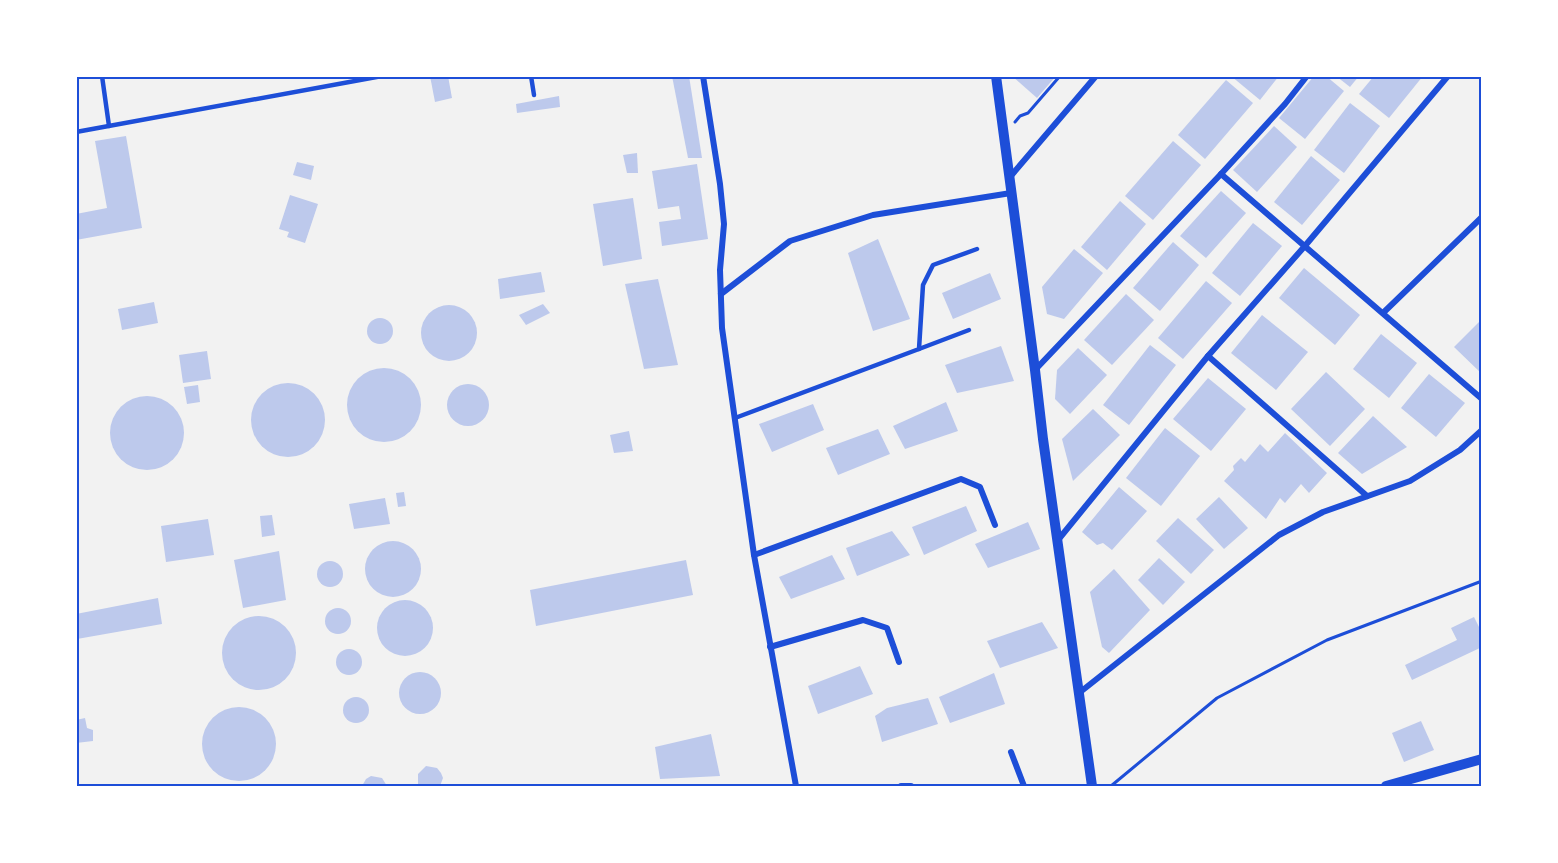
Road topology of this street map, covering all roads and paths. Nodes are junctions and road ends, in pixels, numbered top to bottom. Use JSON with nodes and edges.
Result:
{"nodes":[{"id":1,"x":102,"y":76,"type":"edge"},
{"id":2,"x":382,"y":76,"type":"edge"},
{"id":3,"x":531,"y":76,"type":"edge"},
{"id":4,"x":703,"y":76,"type":"edge"},
{"id":5,"x":996,"y":76,"type":"edge"},
{"id":6,"x":1060,"y":76,"type":"edge"},
{"id":7,"x":1096,"y":76,"type":"edge"},
{"id":8,"x":1307,"y":76,"type":"edge"},
{"id":9,"x":1448,"y":76,"type":"edge"},
{"id":10,"x":534,"y":95,"type":"dead end"},
{"id":11,"x":109,"y":126,"type":"junction"},
{"id":12,"x":1003,"y":130,"type":"junction"},
{"id":13,"x":76,"y":132,"type":"edge"},
{"id":14,"x":1221,"y":174,"type":"junction"},
{"id":15,"x":1009,"y":177,"type":"junction"},
{"id":16,"x":1011,"y":193,"type":"junction"},
{"id":17,"x":1482,"y":217,"type":"edge"},
{"id":18,"x":1304,"y":247,"type":"junction"},
{"id":19,"x":977,"y":249,"type":"dead end"},
{"id":20,"x":721,"y":294,"type":"junction"},
{"id":21,"x":1383,"y":313,"type":"junction"},
{"id":22,"x":969,"y":330,"type":"dead end"},
{"id":23,"x":919,"y":349,"type":"junction"},
{"id":24,"x":1208,"y":356,"type":"junction"},
{"id":25,"x":1035,"y":370,"type":"junction"},
{"id":26,"x":1482,"y":399,"type":"edge"},
{"id":27,"x":735,"y":418,"type":"junction"},
{"id":28,"x":1482,"y":430,"type":"edge"},
{"id":29,"x":1367,"y":496,"type":"junction"},
{"id":30,"x":995,"y":525,"type":"dead end"},
{"id":31,"x":1057,"y":541,"type":"junction"},
{"id":32,"x":754,"y":555,"type":"junction"},
{"id":33,"x":1482,"y":581,"type":"edge"},
{"id":34,"x":770,"y":647,"type":"junction"},
{"id":35,"x":899,"y":662,"type":"dead end"},
{"id":36,"x":1079,"y":693,"type":"junction"},
{"id":37,"x":1011,"y":752,"type":"dead end"},
{"id":38,"x":1482,"y":759,"type":"edge"},
{"id":39,"x":796,"y":786,"type":"edge"},
{"id":40,"x":901,"y":786,"type":"edge"},
{"id":41,"x":911,"y":786,"type":"edge"},
{"id":42,"x":1023,"y":786,"type":"edge"},
{"id":43,"x":1092,"y":786,"type":"edge"},
{"id":44,"x":1110,"y":786,"type":"edge"},
{"id":45,"x":1386,"y":786,"type":"edge"}],
"edges":[{"from":1,"to":11,"type":"lane"},
{"from":2,"to":11,"type":"lane"},
{"from":3,"to":10,"type":"lane"},
{"from":4,"to":20,"type":"street"},
{"from":5,"to":12,"type":"street"},
{"from":6,"to":12,"type":"path"},
{"from":7,"to":15,"type":"street"},
{"from":8,"to":14,"type":"street"},
{"from":9,"to":18,"type":"street"},
{"from":11,"to":13,"type":"lane"},
{"from":12,"to":15,"type":"street"},
{"from":14,"to":18,"type":"street"},
{"from":14,"to":25,"type":"street"},
{"from":15,"to":16,"type":"street"},
{"from":16,"to":20,"type":"street"},
{"from":16,"to":25,"type":"street"},
{"from":17,"to":21,"type":"street"},
{"from":18,"to":21,"type":"street"},
{"from":18,"to":24,"type":"street"},
{"from":19,"to":23,"type":"lane"},
{"from":20,"to":27,"type":"street"},
{"from":21,"to":26,"type":"street"},
{"from":22,"to":23,"type":"lane"},
{"from":23,"to":27,"type":"lane"},
{"from":24,"to":29,"type":"street"},
{"from":24,"to":31,"type":"street"},
{"from":25,"to":31,"type":"street"},
{"from":27,"to":32,"type":"street"},
{"from":28,"to":29,"type":"street"},
{"from":29,"to":36,"type":"street"},
{"from":30,"to":32,"type":"street"},
{"from":31,"to":36,"type":"street"},
{"from":32,"to":34,"type":"street"},
{"from":33,"to":44,"type":"path"},
{"from":34,"to":35,"type":"street"},
{"from":34,"to":39,"type":"street"},
{"from":36,"to":43,"type":"street"},
{"from":37,"to":42,"type":"street"},
{"from":38,"to":45,"type":"street"},
{"from":40,"to":41,"type":"street"}]}
